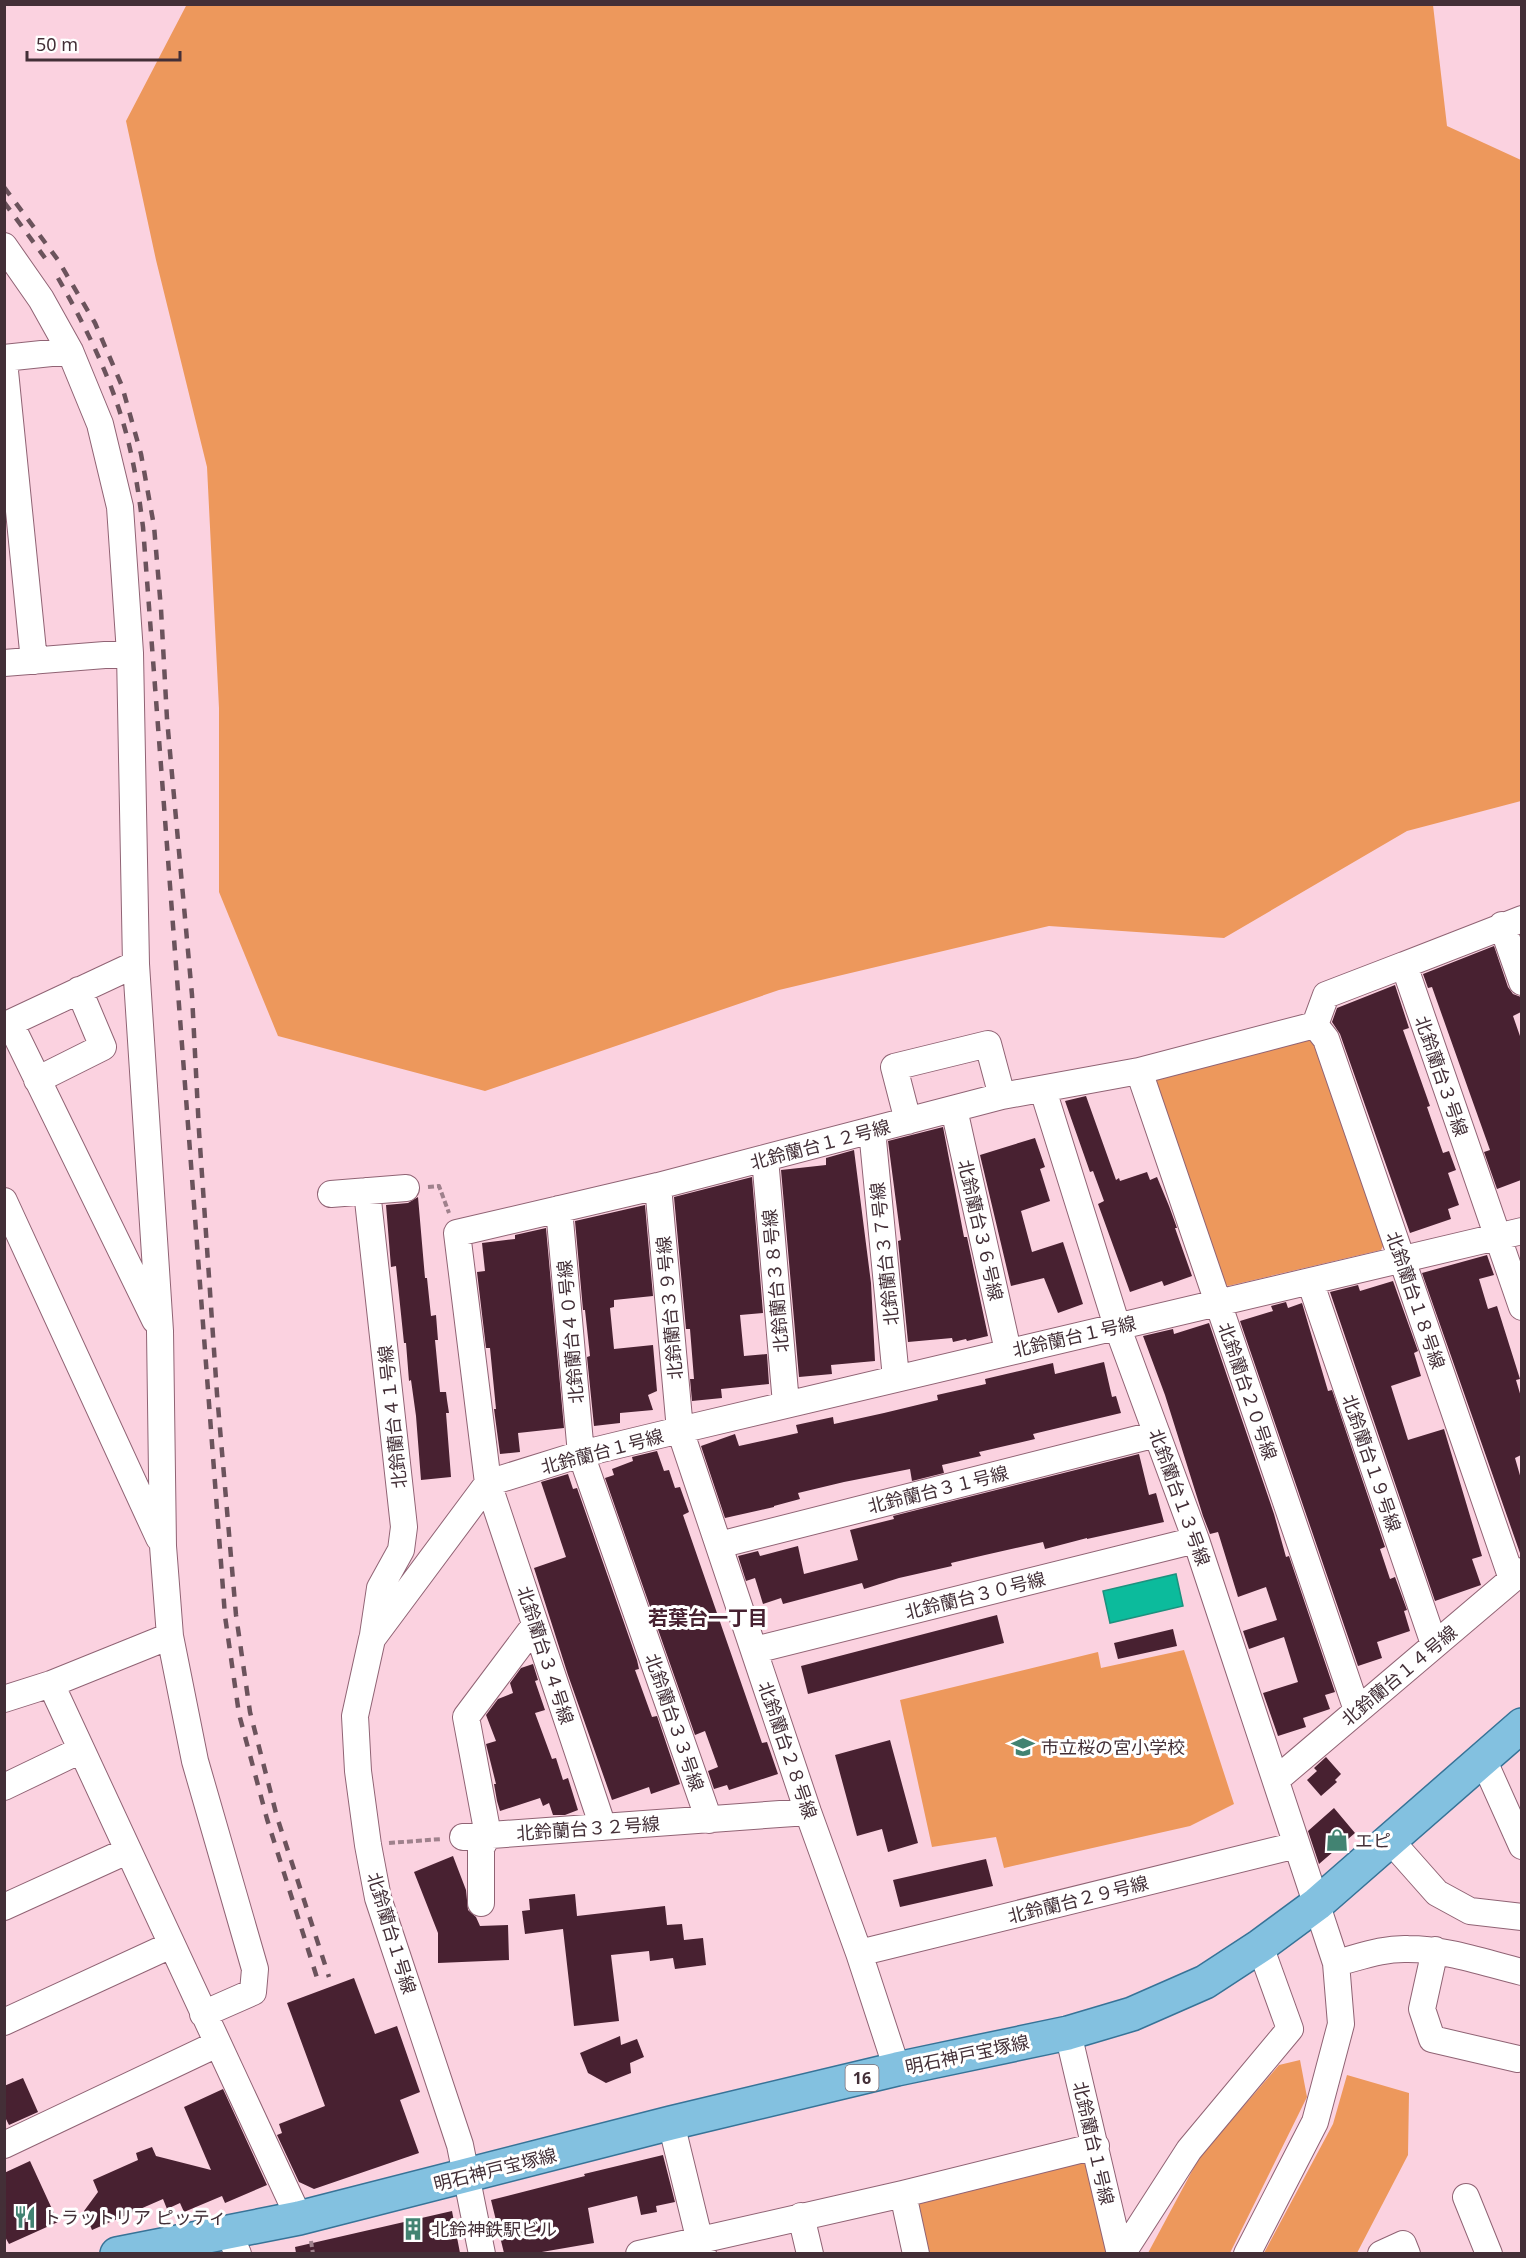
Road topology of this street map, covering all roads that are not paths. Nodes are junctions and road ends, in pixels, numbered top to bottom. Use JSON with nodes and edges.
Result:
{"nodes":[{"id":1,"x":4,"y":246,"type":"edge"},
{"id":2,"x":70,"y":351,"type":"junction"},
{"id":3,"x":4,"y":359,"type":"edge"},
{"id":4,"x":130,"y":653,"type":"junction"},
{"id":5,"x":34,"y":661,"type":"junction"},
{"id":6,"x":4,"y":663,"type":"edge"},
{"id":7,"x":1512,"y":922,"type":"edge"},
{"id":8,"x":136,"y":964,"type":"junction"},
{"id":9,"x":1404,"y":965,"type":"junction"},
{"id":10,"x":1521,"y":982,"type":"edge"},
{"id":11,"x":79,"y":990,"type":"junction"},
{"id":12,"x":1315,"y":1024,"type":"junction"},
{"id":13,"x":1139,"y":1071,"type":"junction"},
{"id":14,"x":37,"y":1080,"type":"junction"},
{"id":15,"x":1042,"y":1090,"type":"junction"},
{"id":16,"x":1002,"y":1096,"type":"junction"},
{"id":17,"x":954,"y":1109,"type":"junction"},
{"id":18,"x":908,"y":1121,"type":"junction"},
{"id":19,"x":872,"y":1130,"type":"junction"},
{"id":20,"x":765,"y":1158,"type":"junction"},
{"id":21,"x":658,"y":1186,"type":"junction"},
{"id":22,"x":406,"y":1188,"type":"road end"},
{"id":23,"x":367,"y":1191,"type":"junction"},
{"id":24,"x":331,"y":1194,"type":"dead end"},
{"id":25,"x":559,"y":1209,"type":"junction"},
{"id":26,"x":8,"y":1217,"type":"edge"},
{"id":27,"x":1509,"y":1234,"type":"edge"},
{"id":28,"x":1402,"y":1261,"type":"junction"},
{"id":29,"x":1310,"y":1281,"type":"junction"},
{"id":30,"x":1217,"y":1303,"type":"junction"},
{"id":31,"x":1521,"y":1306,"type":"edge"},
{"id":32,"x":1117,"y":1326,"type":"junction"},
{"id":33,"x":160,"y":1331,"type":"junction"},
{"id":34,"x":1008,"y":1351,"type":"junction"},
{"id":35,"x":896,"y":1378,"type":"junction"},
{"id":36,"x":786,"y":1404,"type":"junction"},
{"id":37,"x":680,"y":1430,"type":"junction"},
{"id":38,"x":1157,"y":1434,"type":"junction"},
{"id":39,"x":581,"y":1454,"type":"junction"},
{"id":40,"x":488,"y":1483,"type":"junction"},
{"id":41,"x":1196,"y":1540,"type":"junction"},
{"id":42,"x":719,"y":1545,"type":"junction"},
{"id":43,"x":163,"y":1546,"type":"junction"},
{"id":44,"x":1517,"y":1575,"type":"edge"},
{"id":45,"x":535,"y":1625,"type":"junction"},
{"id":46,"x":170,"y":1636,"type":"junction"},
{"id":47,"x":372,"y":1639,"type":"junction"},
{"id":48,"x":1434,"y":1644,"type":"junction"},
{"id":49,"x":755,"y":1650,"type":"junction"},
{"id":50,"x":51,"y":1684,"type":"junction"},
{"id":51,"x":4,"y":1699,"type":"edge"},
{"id":52,"x":1357,"y":1710,"type":"junction"},
{"id":53,"x":1521,"y":1725,"type":"edge"},
{"id":54,"x":81,"y":1750,"type":"junction"},
{"id":55,"x":1483,"y":1759,"type":"junction"},
{"id":56,"x":1276,"y":1779,"type":"junction"},
{"id":57,"x":4,"y":1787,"type":"edge"},
{"id":58,"x":808,"y":1812,"type":"junction"},
{"id":59,"x":709,"y":1820,"type":"junction"},
{"id":60,"x":603,"y":1827,"type":"junction"},
{"id":61,"x":488,"y":1835,"type":"junction"},
{"id":62,"x":463,"y":1837,"type":"road end"},
{"id":63,"x":1390,"y":1840,"type":"junction"},
{"id":64,"x":1298,"y":1845,"type":"junction"},
{"id":65,"x":1521,"y":1846,"type":"edge"},
{"id":66,"x":127,"y":1851,"type":"junction"},
{"id":67,"x":481,"y":1903,"type":"dead end"},
{"id":68,"x":1317,"y":1904,"type":"junction"},
{"id":69,"x":4,"y":1907,"type":"edge"},
{"id":70,"x":1521,"y":1917,"type":"edge"},
{"id":71,"x":171,"y":1945,"type":"junction"},
{"id":72,"x":1260,"y":1946,"type":"junction"},
{"id":73,"x":1436,"y":1950,"type":"junction"},
{"id":74,"x":860,"y":1953,"type":"junction"},
{"id":75,"x":1336,"y":1964,"type":"junction"},
{"id":76,"x":1521,"y":1972,"type":"edge"},
{"id":77,"x":203,"y":2014,"type":"junction"},
{"id":78,"x":4,"y":2022,"type":"edge"},
{"id":79,"x":1068,"y":2032,"type":"junction"},
{"id":80,"x":217,"y":2044,"type":"junction"},
{"id":81,"x":1518,"y":2059,"type":"dead end"},
{"id":82,"x":897,"y":2070,"type":"junction"},
{"id":83,"x":671,"y":2123,"type":"junction"},
{"id":84,"x":4,"y":2145,"type":"edge"},
{"id":85,"x":1096,"y":2146,"type":"junction"},
{"id":86,"x":467,"y":2177,"type":"junction"},
{"id":87,"x":903,"y":2193,"type":"junction"},
{"id":88,"x":1466,"y":2197,"type":"dead end"},
{"id":89,"x":801,"y":2216,"type":"junction"},
{"id":90,"x":299,"y":2218,"type":"junction"},
{"id":91,"x":233,"y":2242,"type":"edge"},
{"id":92,"x":701,"y":2246,"type":"edge"},
{"id":93,"x":117,"y":2253,"type":"edge"},
{"id":94,"x":482,"y":2253,"type":"edge"},
{"id":95,"x":639,"y":2253,"type":"edge"},
{"id":96,"x":810,"y":2253,"type":"edge"},
{"id":97,"x":916,"y":2253,"type":"edge"},
{"id":98,"x":1121,"y":2253,"type":"edge"},
{"id":99,"x":1247,"y":2253,"type":"edge"},
{"id":100,"x":1381,"y":2253,"type":"edge"},
{"id":101,"x":1407,"y":2253,"type":"edge"},
{"id":102,"x":1489,"y":2253,"type":"edge"}],
"edges":[{"from":1,"to":2,"type":"street"},
{"from":2,"to":3,"type":"street"},
{"from":2,"to":4,"type":"street"},
{"from":3,"to":5,"type":"street"},
{"from":4,"to":5,"type":"street"},
{"from":4,"to":8,"type":"street"},
{"from":5,"to":6,"type":"street"},
{"from":7,"to":9,"type":"street"},
{"from":7,"to":10,"type":"street"},
{"from":8,"to":11,"type":"street"},
{"from":8,"to":33,"type":"street"},
{"from":9,"to":12,"type":"street"},
{"from":9,"to":27,"type":"street","name":"北鈴蘭台３号線"},
{"from":11,"to":14,"type":"street"},
{"from":11,"to":14,"type":"street"},
{"from":12,"to":13,"type":"street","name":"北鈴蘭台１２号線"},
{"from":12,"to":28,"type":"street","name":"北鈴蘭台１８号線"},
{"from":13,"to":15,"type":"street","name":"北鈴蘭台１２号線"},
{"from":13,"to":30,"type":"street","name":"北鈴蘭台２０号線"},
{"from":14,"to":33,"type":"street"},
{"from":15,"to":16,"type":"street","name":"北鈴蘭台１２号線"},
{"from":15,"to":32,"type":"street","name":"北鈴蘭台１３号線"},
{"from":16,"to":17,"type":"street","name":"北鈴蘭台１２号線"},
{"from":16,"to":18,"type":"street"},
{"from":17,"to":18,"type":"street","name":"北鈴蘭台１２号線"},
{"from":17,"to":34,"type":"street","name":"北鈴蘭台３６号線"},
{"from":18,"to":19,"type":"street","name":"北鈴蘭台１２号線"},
{"from":19,"to":20,"type":"street","name":"北鈴蘭台１２号線"},
{"from":19,"to":35,"type":"street","name":"北鈴蘭台３７号線"},
{"from":20,"to":21,"type":"street","name":"北鈴蘭台１２号線"},
{"from":20,"to":36,"type":"street","name":"北鈴蘭台３８号線"},
{"from":21,"to":25,"type":"street","name":"北鈴蘭台１２号線"},
{"from":21,"to":37,"type":"street","name":"北鈴蘭台３９号線"},
{"from":22,"to":23,"type":"street"},
{"from":23,"to":24,"type":"street"},
{"from":23,"to":47,"type":"street","name":"北鈴蘭台４１号線"},
{"from":25,"to":39,"type":"street","name":"北鈴蘭台４０号線"},
{"from":25,"to":40,"type":"street","name":"北鈴蘭台１２号線"},
{"from":26,"to":43,"type":"street"},
{"from":27,"to":28,"type":"street","name":"北鈴蘭台１号線"},
{"from":27,"to":31,"type":"street","name":"北鈴蘭台３号線"},
{"from":28,"to":29,"type":"street","name":"北鈴蘭台１号線"},
{"from":28,"to":44,"type":"street","name":"北鈴蘭台１８号線"},
{"from":29,"to":30,"type":"street","name":"北鈴蘭台１号線"},
{"from":29,"to":48,"type":"street","name":"北鈴蘭台１９号線"},
{"from":30,"to":32,"type":"street","name":"北鈴蘭台１号線"},
{"from":30,"to":52,"type":"street","name":"北鈴蘭台２０号線"},
{"from":32,"to":34,"type":"street","name":"北鈴蘭台１号線"},
{"from":32,"to":38,"type":"street","name":"北鈴蘭台１３号線"},
{"from":33,"to":43,"type":"street"},
{"from":34,"to":35,"type":"street","name":"北鈴蘭台１号線"},
{"from":35,"to":36,"type":"street","name":"北鈴蘭台１号線"},
{"from":36,"to":37,"type":"street","name":"北鈴蘭台１号線"},
{"from":37,"to":39,"type":"street","name":"北鈴蘭台１号線"},
{"from":37,"to":42,"type":"street","name":"北鈴蘭台２８号線"},
{"from":38,"to":41,"type":"street","name":"北鈴蘭台１３号線"},
{"from":38,"to":42,"type":"street","name":"北鈴蘭台３１号線"},
{"from":39,"to":40,"type":"street","name":"北鈴蘭台１号線"},
{"from":39,"to":59,"type":"street","name":"北鈴蘭台３３号線"},
{"from":40,"to":45,"type":"street","name":"北鈴蘭台３４号線"},
{"from":40,"to":47,"type":"street","name":"北鈴蘭台１号線"},
{"from":41,"to":49,"type":"street","name":"北鈴蘭台３０号線"},
{"from":41,"to":56,"type":"street","name":"北鈴蘭台１３号線"},
{"from":42,"to":49,"type":"street","name":"北鈴蘭台２８号線"},
{"from":43,"to":46,"type":"street"},
{"from":44,"to":48,"type":"street","name":"北鈴蘭台１４号線"},
{"from":45,"to":60,"type":"street","name":"北鈴蘭台３４号線"},
{"from":45,"to":61,"type":"street"},
{"from":46,"to":50,"type":"street"},
{"from":46,"to":77,"type":"street"},
{"from":47,"to":86,"type":"street","name":"北鈴蘭台１号線"},
{"from":48,"to":52,"type":"street","name":"北鈴蘭台１４号線"},
{"from":49,"to":58,"type":"street","name":"北鈴蘭台２８号線"},
{"from":50,"to":51,"type":"street"},
{"from":50,"to":54,"type":"street"},
{"from":52,"to":56,"type":"street","name":"北鈴蘭台１４号線"},
{"from":53,"to":55,"type":"main road","name":"明石神戸宝塚線","number":"16"},
{"from":54,"to":57,"type":"street"},
{"from":54,"to":66,"type":"street"},
{"from":55,"to":63,"type":"main road","name":"明石神戸宝塚線","number":"16"},
{"from":55,"to":65,"type":"street"},
{"from":56,"to":64,"type":"street","name":"北鈴蘭台１３号線"},
{"from":58,"to":59,"type":"street","name":"北鈴蘭台３２号線"},
{"from":58,"to":74,"type":"street","name":"北鈴蘭台２８号線"},
{"from":59,"to":60,"type":"street","name":"北鈴蘭台３２号線"},
{"from":60,"to":61,"type":"street","name":"北鈴蘭台３２号線"},
{"from":61,"to":62,"type":"street","name":"北鈴蘭台３２号線"},
{"from":61,"to":67,"type":"street"},
{"from":63,"to":68,"type":"main road","name":"明石神戸宝塚線","number":"16"},
{"from":63,"to":70,"type":"street"},
{"from":64,"to":68,"type":"street","name":"北鈴蘭台１３号線"},
{"from":64,"to":74,"type":"street","name":"北鈴蘭台２９号線"},
{"from":66,"to":69,"type":"street"},
{"from":66,"to":71,"type":"street"},
{"from":68,"to":72,"type":"main road","name":"明石神戸宝塚線","number":"16"},
{"from":68,"to":75,"type":"street","name":"北鈴蘭台１３号線"},
{"from":71,"to":77,"type":"street"},
{"from":71,"to":78,"type":"street"},
{"from":72,"to":79,"type":"main road","name":"明石神戸宝塚線","number":"16"},
{"from":72,"to":98,"type":"street"},
{"from":73,"to":75,"type":"street"},
{"from":73,"to":76,"type":"street"},
{"from":73,"to":81,"type":"street"},
{"from":74,"to":82,"type":"street","name":"北鈴蘭台２８号線"},
{"from":75,"to":99,"type":"street","name":"北鈴蘭台１３号線"},
{"from":77,"to":80,"type":"street"},
{"from":79,"to":82,"type":"main road","name":"明石神戸宝塚線","number":"16"},
{"from":79,"to":85,"type":"street","name":"北鈴蘭台１号線"},
{"from":80,"to":84,"type":"street"},
{"from":80,"to":90,"type":"street"},
{"from":82,"to":83,"type":"main road","name":"明石神戸宝塚線","number":"16"},
{"from":83,"to":86,"type":"main road","name":"明石神戸宝塚線","number":"16"},
{"from":83,"to":92,"type":"street"},
{"from":85,"to":87,"type":"street"},
{"from":85,"to":98,"type":"street","name":"北鈴蘭台１号線"},
{"from":86,"to":90,"type":"main road","name":"明石神戸宝塚線","number":"16"},
{"from":86,"to":94,"type":"street","name":"北鈴蘭台１号線"},
{"from":87,"to":89,"type":"street"},
{"from":87,"to":97,"type":"street"},
{"from":88,"to":102,"type":"street"},
{"from":89,"to":92,"type":"street"},
{"from":89,"to":96,"type":"street"},
{"from":90,"to":91,"type":"main road","name":"明石神戸宝塚線","number":"16"},
{"from":91,"to":93,"type":"main road","name":"明石神戸宝塚線","number":"16"},
{"from":92,"to":95,"type":"street"},
{"from":100,"to":101,"type":"street"}]}
